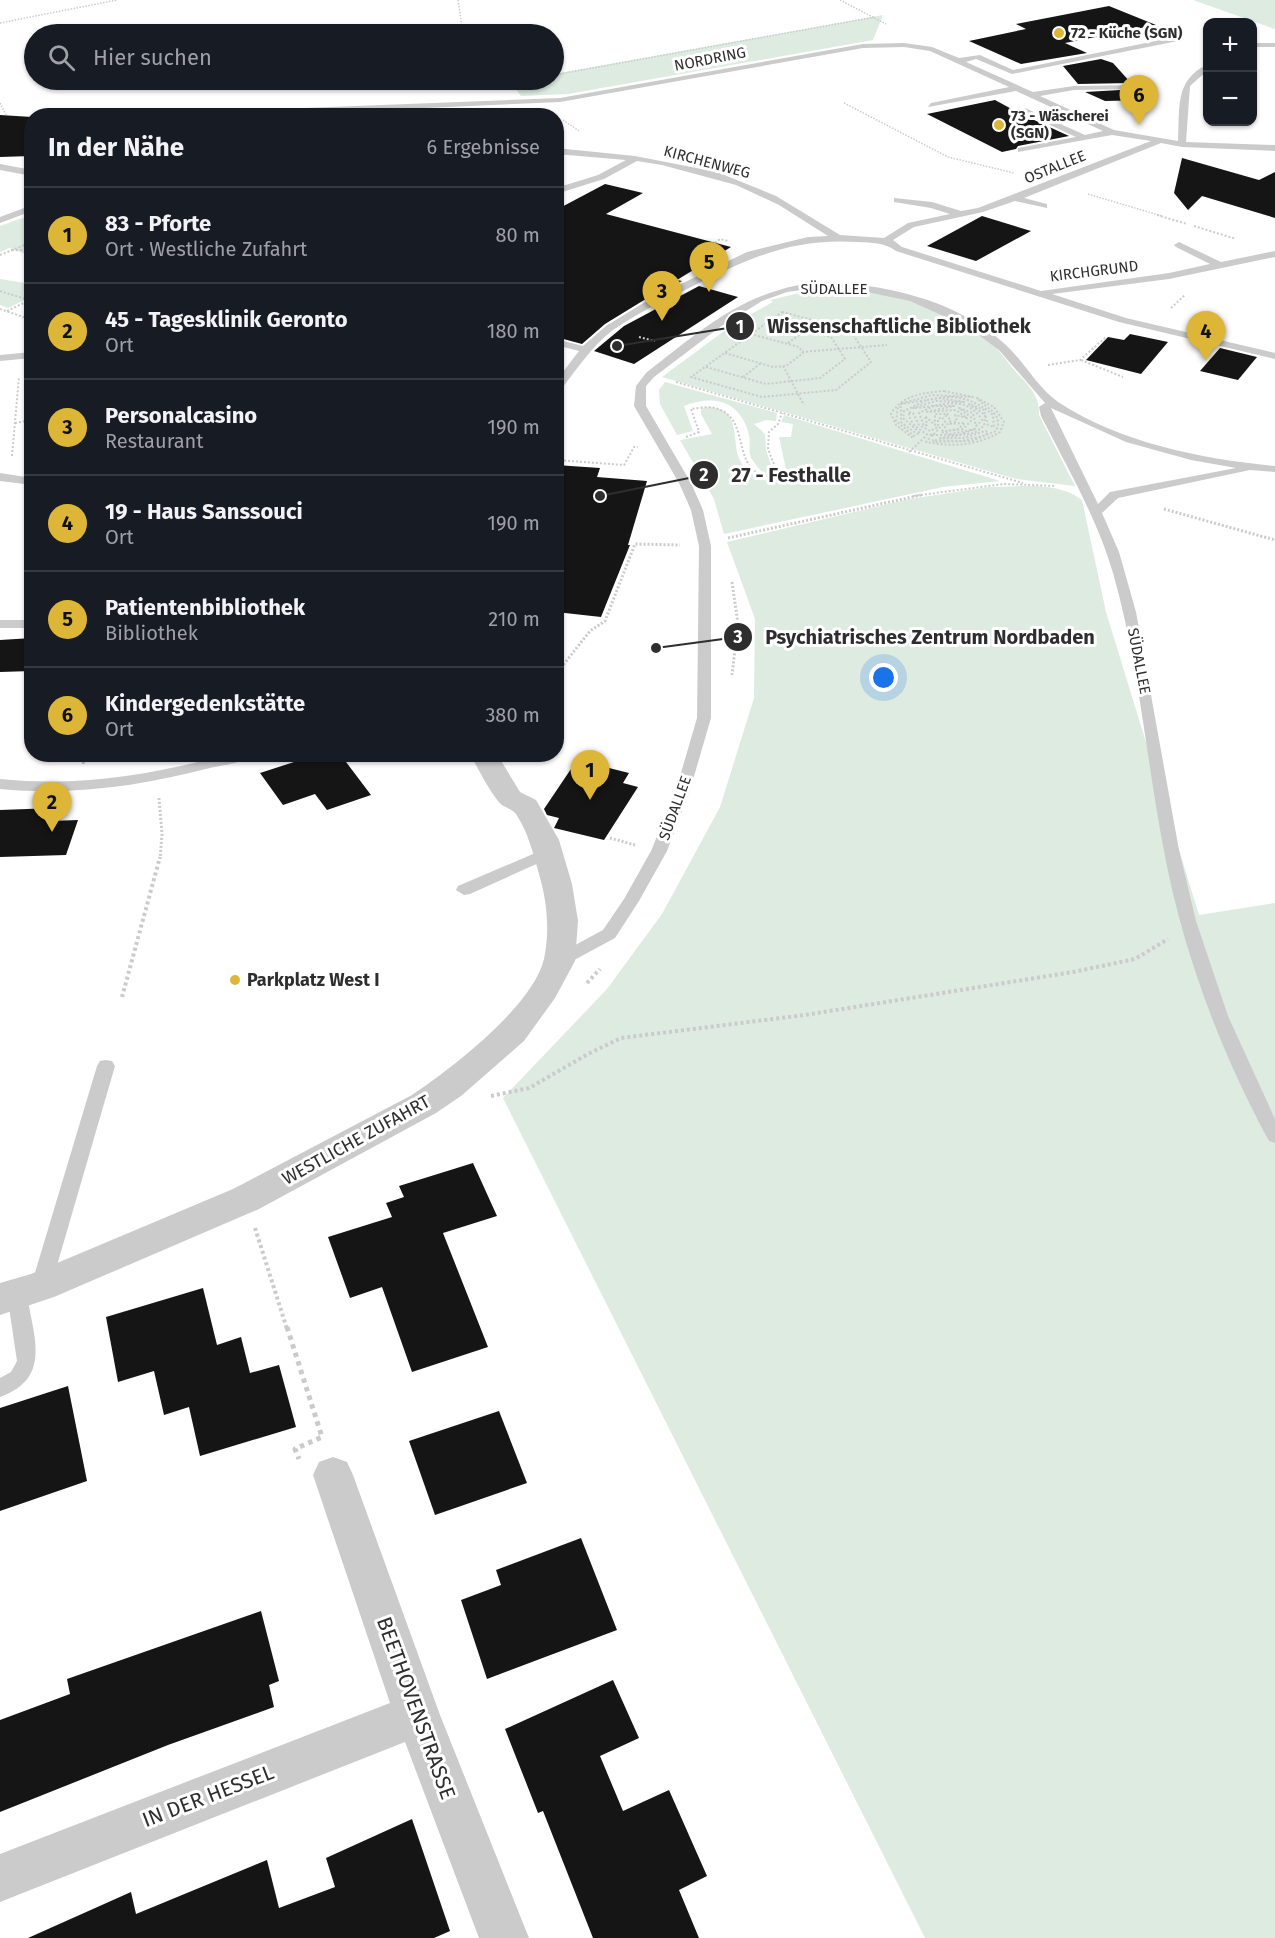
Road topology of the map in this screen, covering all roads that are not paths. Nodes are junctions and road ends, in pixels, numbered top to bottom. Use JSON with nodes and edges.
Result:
{"nodes":[{"id":1,"x":1180,"y":38,"type":"dead end"},
{"id":2,"x":1257,"y":45,"type":"edge"},
{"id":3,"x":1275,"y":45,"type":"edge"},
{"id":4,"x":966,"y":52,"type":"dead end"},
{"id":5,"x":977,"y":57,"type":"junction"},
{"id":6,"x":957,"y":61,"type":"junction"},
{"id":7,"x":1203,"y":70,"type":"edge"},
{"id":8,"x":1134,"y":87,"type":"dead end"},
{"id":9,"x":1017,"y":88,"type":"junction"},
{"id":10,"x":1032,"y":96,"type":"junction"},
{"id":11,"x":931,"y":105,"type":"dead end"},
{"id":12,"x":356,"y":108,"type":"edge"},
{"id":13,"x":1025,"y":110,"type":"dead end"},
{"id":14,"x":1112,"y":132,"type":"junction"},
{"id":15,"x":1083,"y":137,"type":"junction"},
{"id":16,"x":1160,"y":141,"type":"junction"},
{"id":17,"x":1182,"y":144,"type":"junction"},
{"id":18,"x":1275,"y":148,"type":"edge"},
{"id":19,"x":1021,"y":150,"type":"dead end"},
{"id":20,"x":564,"y":152,"type":"edge"},
{"id":21,"x":634,"y":159,"type":"junction"},
{"id":22,"x":2,"y":168,"type":"edge"},
{"id":23,"x":24,"y":172,"type":"edge"},
{"id":24,"x":564,"y":188,"type":"edge"},
{"id":25,"x":1015,"y":198,"type":"junction"},
{"id":26,"x":897,"y":200,"type":"dead end"},
{"id":27,"x":1044,"y":206,"type":"dead end"},
{"id":28,"x":24,"y":211,"type":"edge"},
{"id":29,"x":960,"y":214,"type":"junction"},
{"id":30,"x":0,"y":220,"type":"edge"},
{"id":31,"x":838,"y":238,"type":"junction"},
{"id":32,"x":889,"y":242,"type":"junction"},
{"id":33,"x":1179,"y":245,"type":"dead end"},
{"id":34,"x":952,"y":254,"type":"dead end"},
{"id":35,"x":1275,"y":254,"type":"edge"},
{"id":36,"x":939,"y":261,"type":"junction"},
{"id":37,"x":1211,"y":265,"type":"junction"},
{"id":38,"x":1042,"y":293,"type":"junction"},
{"id":39,"x":564,"y":344,"type":"edge"},
{"id":40,"x":586,"y":350,"type":"junction"},
{"id":41,"x":24,"y":356,"type":"edge"},
{"id":42,"x":1275,"y":356,"type":"edge"},
{"id":43,"x":0,"y":358,"type":"edge"},
{"id":44,"x":564,"y":379,"type":"edge"},
{"id":45,"x":1053,"y":403,"type":"junction"},
{"id":46,"x":1262,"y":468,"type":"junction"},
{"id":47,"x":1275,"y":469,"type":"edge"},
{"id":48,"x":3,"y":478,"type":"edge"},
{"id":49,"x":24,"y":481,"type":"edge"},
{"id":50,"x":1096,"y":512,"type":"junction"},
{"id":51,"x":0,"y":624,"type":"edge"},
{"id":52,"x":24,"y":624,"type":"edge"},
{"id":53,"x":216,"y":762,"type":"edge"},
{"id":54,"x":488,"y":762,"type":"edge"},
{"id":55,"x":0,"y":784,"type":"edge"},
{"id":56,"x":546,"y":852,"type":"junction"},
{"id":57,"x":464,"y":890,"type":"dead end"},
{"id":58,"x":559,"y":961,"type":"junction"},
{"id":59,"x":106,"y":1066,"type":"dead end"},
{"id":60,"x":1275,"y":1136,"type":"edge"},
{"id":61,"x":19,"y":1293,"type":"edge"},
{"id":62,"x":0,"y":1388,"type":"edge"},
{"id":63,"x":333,"y":1475,"type":"road end"},
{"id":64,"x":417,"y":1714,"type":"junction"},
{"id":65,"x":0,"y":1878,"type":"edge"},
{"id":66,"x":504,"y":1938,"type":"edge"}],
"edges":[{"from":1,"to":5,"type":"lane"},
{"from":2,"to":3,"type":"lane"},
{"from":4,"to":5,"type":"lane"},
{"from":5,"to":6,"type":"lane"},
{"from":6,"to":9,"type":"lane","name":"NORDRING"},
{"from":6,"to":12,"type":"lane","name":"NORDRING"},
{"from":7,"to":17,"type":"lane"},
{"from":8,"to":10,"type":"lane"},
{"from":9,"to":10,"type":"lane","name":"NORDRING"},
{"from":9,"to":11,"type":"lane"},
{"from":10,"to":14,"type":"lane","name":"NORDRING"},
{"from":13,"to":15,"type":"lane"},
{"from":14,"to":15,"type":"lane"},
{"from":14,"to":16,"type":"lane","name":"NORDRING"},
{"from":15,"to":19,"type":"lane"},
{"from":16,"to":17,"type":"lane","name":"OSTALLEE"},
{"from":16,"to":25,"type":"lane","name":"OSTALLEE"},
{"from":17,"to":18,"type":"lane","name":"OSTALLEE"},
{"from":20,"to":21,"type":"lane","name":"KIRCHENWEG"},
{"from":21,"to":24,"type":"lane"},
{"from":21,"to":31,"type":"lane","name":"KIRCHENWEG"},
{"from":22,"to":23,"type":"lane"},
{"from":25,"to":27,"type":"lane"},
{"from":25,"to":29,"type":"lane","name":"OSTALLEE"},
{"from":26,"to":29,"type":"lane"},
{"from":28,"to":30,"type":"lane"},
{"from":29,"to":32,"type":"lane","name":"OSTALLEE"},
{"from":31,"to":32,"type":"lane","name":"KIRCHGRUND"},
{"from":31,"to":40,"type":"lane","name":"KIRCHGRUND"},
{"from":32,"to":36,"type":"lane","name":"KIRCHGRUND"},
{"from":33,"to":37,"type":"lane"},
{"from":34,"to":36,"type":"lane"},
{"from":35,"to":37,"type":"lane","name":"KIRCHGRUND"},
{"from":36,"to":38,"type":"lane","name":"KIRCHGRUND"},
{"from":37,"to":38,"type":"lane","name":"KIRCHGRUND"},
{"from":38,"to":42,"type":"lane"},
{"from":39,"to":40,"type":"lane"},
{"from":40,"to":44,"type":"lane","name":"KIRCHGRUND"},
{"from":41,"to":43,"type":"lane"},
{"from":45,"to":46,"type":"lane"},
{"from":45,"to":50,"type":"lane","name":"SÜDALLEE"},
{"from":45,"to":58,"type":"lane","name":"SÜDALLEE"},
{"from":46,"to":47,"type":"lane"},
{"from":46,"to":50,"type":"lane"},
{"from":48,"to":49,"type":"lane"},
{"from":50,"to":60,"type":"lane","name":"SÜDALLEE"},
{"from":51,"to":52,"type":"lane"},
{"from":53,"to":55,"type":"lane"},
{"from":54,"to":56,"type":"street"},
{"from":56,"to":57,"type":"lane"},
{"from":56,"to":58,"type":"street","name":"WESTLICHE ZUFAHRT"},
{"from":58,"to":61,"type":"street","name":"WESTLICHE ZUFAHRT"},
{"from":59,"to":61,"type":"lane"},
{"from":61,"to":62,"type":"lane"},
{"from":63,"to":64,"type":"street","name":"BEETHOVENSTRASSE"},
{"from":64,"to":65,"type":"street","name":"IN DER HESSEL"},
{"from":64,"to":66,"type":"street","name":"BEETHOVENSTRASSE"}]}
